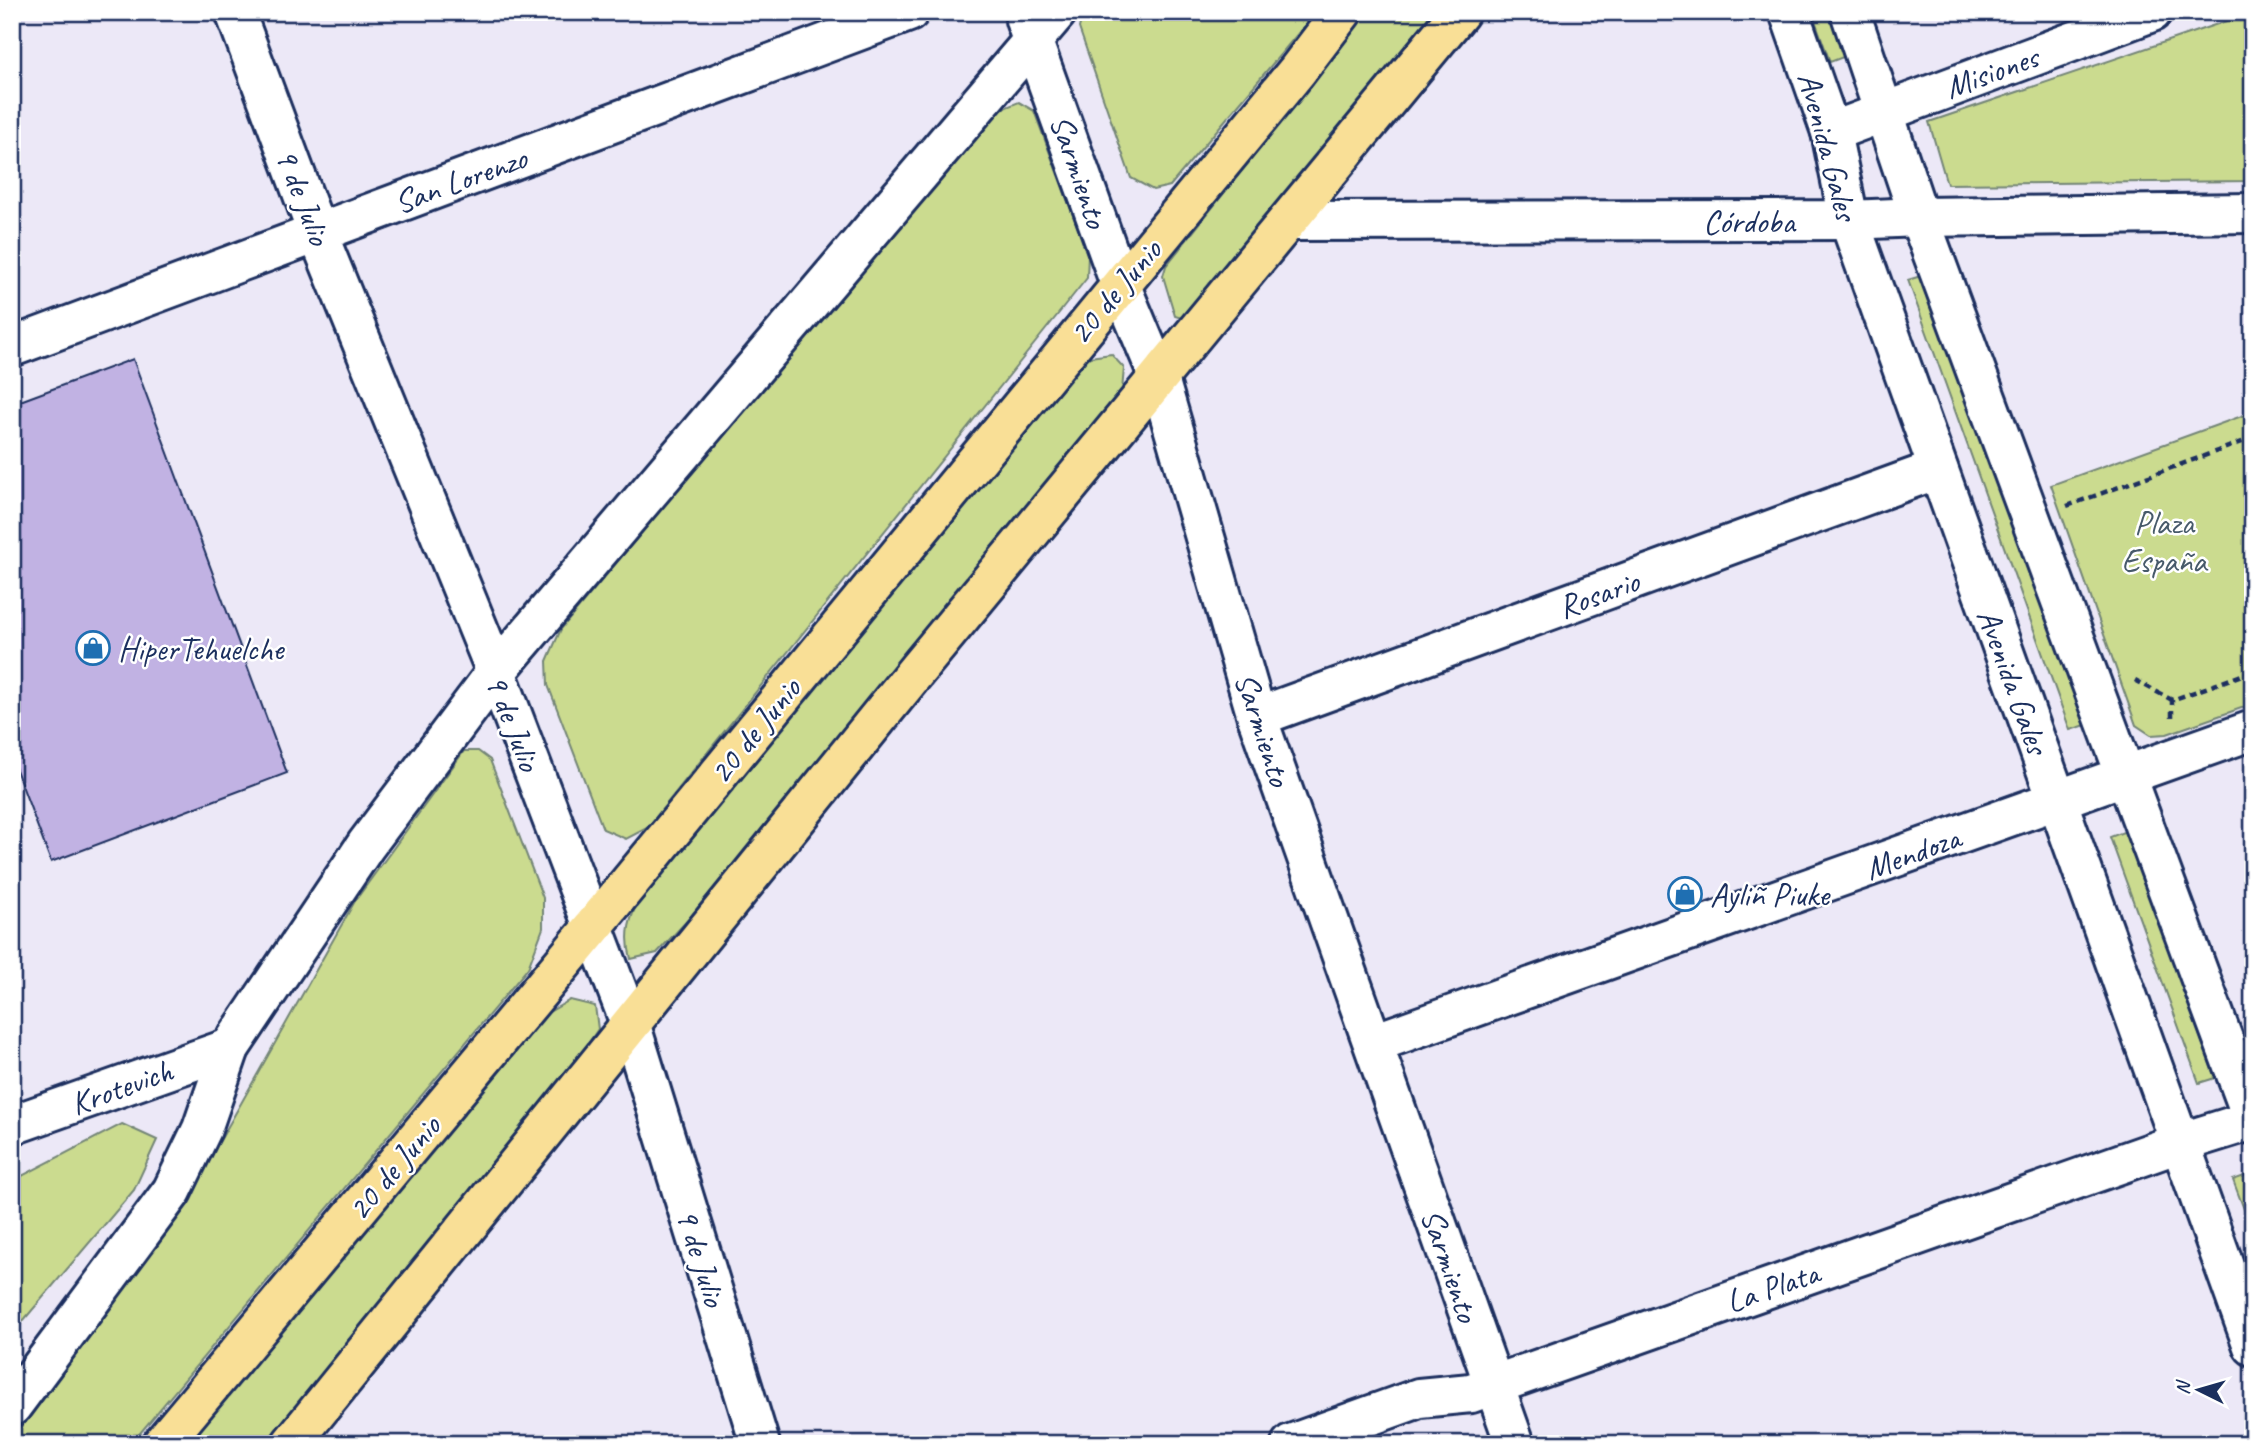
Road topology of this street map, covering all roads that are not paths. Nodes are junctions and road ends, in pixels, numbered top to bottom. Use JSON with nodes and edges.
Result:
{"nodes":[{"id":1,"x":235,"y":12,"type":"edge"},
{"id":2,"x":909,"y":12,"type":"edge"},
{"id":3,"x":1342,"y":12,"type":"edge"},
{"id":4,"x":1460,"y":12,"type":"edge"},
{"id":5,"x":1789,"y":12,"type":"edge"},
{"id":6,"x":1850,"y":12,"type":"edge"},
{"id":7,"x":2152,"y":12,"type":"edge"},
{"id":8,"x":1038,"y":22,"type":"edge"},
{"id":9,"x":1885,"y":111,"type":"junction"},
{"id":10,"x":1831,"y":132,"type":"junction"},
{"id":11,"x":2253,"y":213,"type":"edge"},
{"id":12,"x":1919,"y":217,"type":"junction"},
{"id":13,"x":1849,"y":220,"type":"junction"},
{"id":14,"x":1288,"y":221,"type":"junction"},
{"id":15,"x":317,"y":232,"type":"junction"},
{"id":16,"x":1119,"y":284,"type":"junction"},
{"id":17,"x":12,"y":347,"type":"edge"},
{"id":18,"x":1157,"y":375,"type":"junction"},
{"id":19,"x":1938,"y":469,"type":"junction"},
{"id":20,"x":496,"y":672,"type":"junction"},
{"id":21,"x":1257,"y":717,"type":"junction"},
{"id":22,"x":2253,"y":730,"type":"edge"},
{"id":23,"x":2126,"y":775,"type":"junction"},
{"id":24,"x":2056,"y":801,"type":"junction"},
{"id":25,"x":592,"y":928,"type":"junction"},
{"id":26,"x":631,"y":1026,"type":"junction"},
{"id":27,"x":1374,"y":1043,"type":"junction"},
{"id":28,"x":230,"y":1048,"type":"junction"},
{"id":29,"x":2253,"y":1120,"type":"edge"},
{"id":30,"x":12,"y":1125,"type":"edge"},
{"id":31,"x":2179,"y":1143,"type":"junction"},
{"id":32,"x":2253,"y":1346,"type":"edge"},
{"id":33,"x":1493,"y":1385,"type":"junction"},
{"id":34,"x":12,"y":1406,"type":"edge"},
{"id":35,"x":162,"y":1444,"type":"edge"},
{"id":36,"x":291,"y":1444,"type":"edge"},
{"id":37,"x":760,"y":1444,"type":"edge"},
{"id":38,"x":1290,"y":1444,"type":"edge"},
{"id":39,"x":1515,"y":1444,"type":"edge"}],
"edges":[{"from":1,"to":15,"type":"street","name":"9 de Julio"},
{"from":2,"to":15,"type":"street","name":"San Lorenzo"},
{"from":3,"to":16,"type":"main road","name":"20 de Junio"},
{"from":4,"to":14,"type":"main road"},
{"from":5,"to":10,"type":"street","name":"Avenida Gales"},
{"from":6,"to":9,"type":"street","name":"Avenida Gales"},
{"from":7,"to":9,"type":"street","name":"Misiones"},
{"from":8,"to":16,"type":"street","name":"Sarmiento"},
{"from":8,"to":20,"type":"street"},
{"from":9,"to":10,"type":"street","name":"Misiones"},
{"from":9,"to":12,"type":"street","name":"Avenida Gales"},
{"from":10,"to":13,"type":"street","name":"Avenida Gales"},
{"from":11,"to":12,"type":"street","name":"Córdoba"},
{"from":12,"to":13,"type":"street","name":"Córdoba"},
{"from":12,"to":23,"type":"street","name":"Avenida Gales"},
{"from":13,"to":14,"type":"street","name":"Córdoba"},
{"from":13,"to":19,"type":"street","name":"Avenida Gales"},
{"from":14,"to":18,"type":"main road"},
{"from":15,"to":17,"type":"street","name":"San Lorenzo"},
{"from":15,"to":20,"type":"street","name":"9 de Julio"},
{"from":16,"to":18,"type":"street","name":"Sarmiento"},
{"from":16,"to":25,"type":"main road","name":"20 de Junio"},
{"from":18,"to":21,"type":"street","name":"Sarmiento"},
{"from":18,"to":26,"type":"main road"},
{"from":19,"to":21,"type":"street","name":"Rosario"},
{"from":19,"to":24,"type":"street","name":"Avenida Gales"},
{"from":20,"to":25,"type":"street","name":"9 de Julio"},
{"from":20,"to":28,"type":"street"},
{"from":21,"to":27,"type":"street","name":"Sarmiento"},
{"from":22,"to":23,"type":"street","name":"Mendoza"},
{"from":23,"to":24,"type":"street","name":"Mendoza"},
{"from":23,"to":29,"type":"street","name":"Avenida Gales"},
{"from":24,"to":27,"type":"street","name":"Mendoza"},
{"from":24,"to":31,"type":"street","name":"Avenida Gales"},
{"from":25,"to":26,"type":"street","name":"9 de Julio"},
{"from":25,"to":35,"type":"main road","name":"20 de Junio"},
{"from":26,"to":36,"type":"main road"},
{"from":26,"to":37,"type":"street","name":"9 de Julio"},
{"from":27,"to":33,"type":"street","name":"Sarmiento"},
{"from":28,"to":30,"type":"street","name":"Krotevich"},
{"from":28,"to":34,"type":"street"},
{"from":29,"to":31,"type":"street","name":"La Plata"},
{"from":31,"to":32,"type":"street","name":"Avenida Gales"},
{"from":31,"to":33,"type":"street","name":"La Plata"},
{"from":33,"to":38,"type":"street","name":"La Plata"},
{"from":33,"to":39,"type":"street","name":"Sarmiento"}]}
